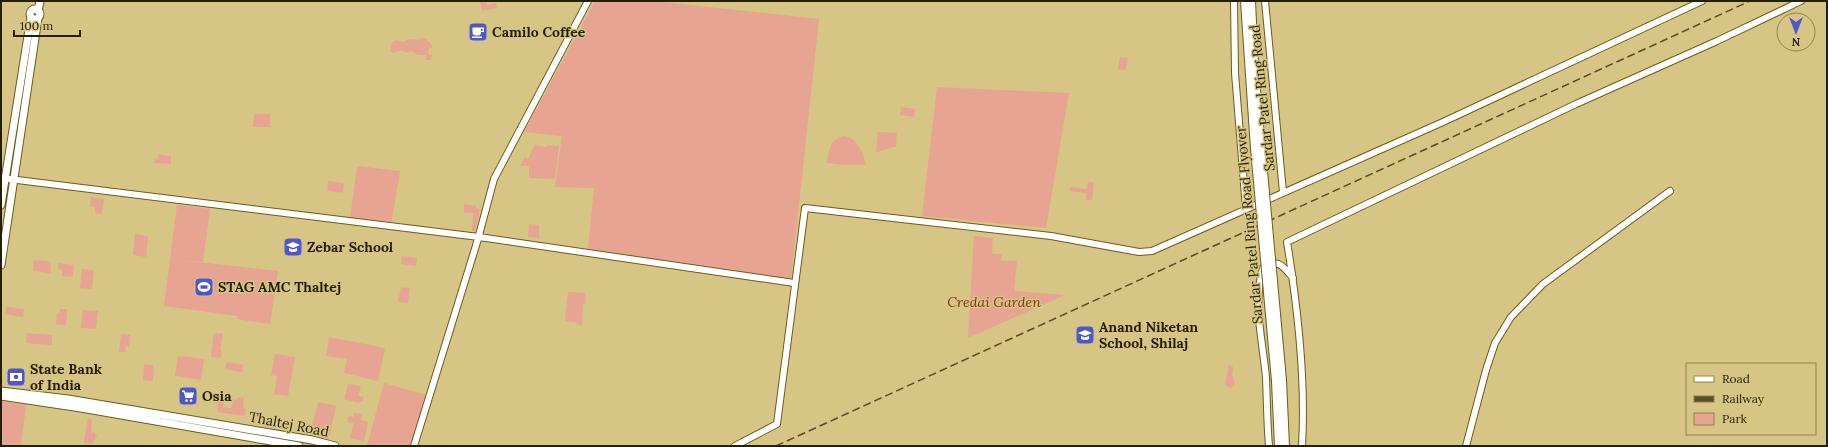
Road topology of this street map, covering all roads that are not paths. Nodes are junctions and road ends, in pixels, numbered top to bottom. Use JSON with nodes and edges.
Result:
{"nodes":[{"id":1,"x":33,"y":1,"type":"edge"},
{"id":2,"x":40,"y":1,"type":"edge"},
{"id":3,"x":588,"y":1,"type":"edge"},
{"id":4,"x":1234,"y":1,"type":"edge"},
{"id":5,"x":1245,"y":1,"type":"edge"},
{"id":6,"x":1251,"y":1,"type":"edge"},
{"id":7,"x":1264,"y":1,"type":"edge"},
{"id":8,"x":1702,"y":1,"type":"edge"},
{"id":9,"x":1801,"y":1,"type":"edge"},
{"id":10,"x":35,"y":14,"type":"junction"},
{"id":11,"x":3,"y":178,"type":"edge"},
{"id":12,"x":13,"y":180,"type":"junction"},
{"id":13,"x":1670,"y":191,"type":"dead end"},
{"id":14,"x":1283,"y":192,"type":"junction"},
{"id":15,"x":1,"y":205,"type":"edge"},
{"id":16,"x":1246,"y":209,"type":"junction"},
{"id":17,"x":479,"y":237,"type":"junction"},
{"id":18,"x":1,"y":265,"type":"edge"},
{"id":19,"x":1293,"y":278,"type":"junction"},
{"id":20,"x":794,"y":283,"type":"junction"},
{"id":21,"x":1,"y":391,"type":"edge"},
{"id":22,"x":1,"y":396,"type":"edge"},
{"id":23,"x":299,"y":446,"type":"edge"},
{"id":24,"x":334,"y":446,"type":"edge"},
{"id":25,"x":414,"y":446,"type":"edge"},
{"id":26,"x":735,"y":446,"type":"edge"},
{"id":27,"x":1269,"y":446,"type":"edge"},
{"id":28,"x":1279,"y":446,"type":"edge"},
{"id":29,"x":1284,"y":446,"type":"edge"},
{"id":30,"x":1302,"y":446,"type":"edge"},
{"id":31,"x":1466,"y":446,"type":"edge"}],
"edges":[{"from":1,"to":10,"type":"main road"},
{"from":2,"to":10,"type":"main road"},
{"from":3,"to":17,"type":"street"},
{"from":4,"to":16,"type":"street","name":"Sardar Patel Ring Road"},
{"from":5,"to":28,"type":"highway","name":"Sardar Patel Ring Road Flyover","bridge":true},
{"from":6,"to":29,"type":"highway","name":"Sardar Patel Ring Road Flyover","bridge":true},
{"from":7,"to":14,"type":"street","name":"Sardar Patel Ring Road"},
{"from":8,"to":14,"type":"street"},
{"from":9,"to":19,"type":"street"},
{"from":10,"to":11,"type":"main road"},
{"from":10,"to":12,"type":"main road"},
{"from":11,"to":12,"type":"street"},
{"from":11,"to":15,"type":"main road"},
{"from":12,"to":17,"type":"street"},
{"from":12,"to":18,"type":"main road"},
{"from":13,"to":31,"type":"street"},
{"from":14,"to":16,"type":"street"},
{"from":16,"to":20,"type":"street"},
{"from":17,"to":20,"type":"street"},
{"from":17,"to":25,"type":"street"},
{"from":19,"to":27,"type":"street"},
{"from":19,"to":30,"type":"street"},
{"from":20,"to":26,"type":"street"},
{"from":21,"to":24,"type":"main road","name":"Thaltej Road"},
{"from":22,"to":23,"type":"main road","name":"Thaltej Road"}]}
